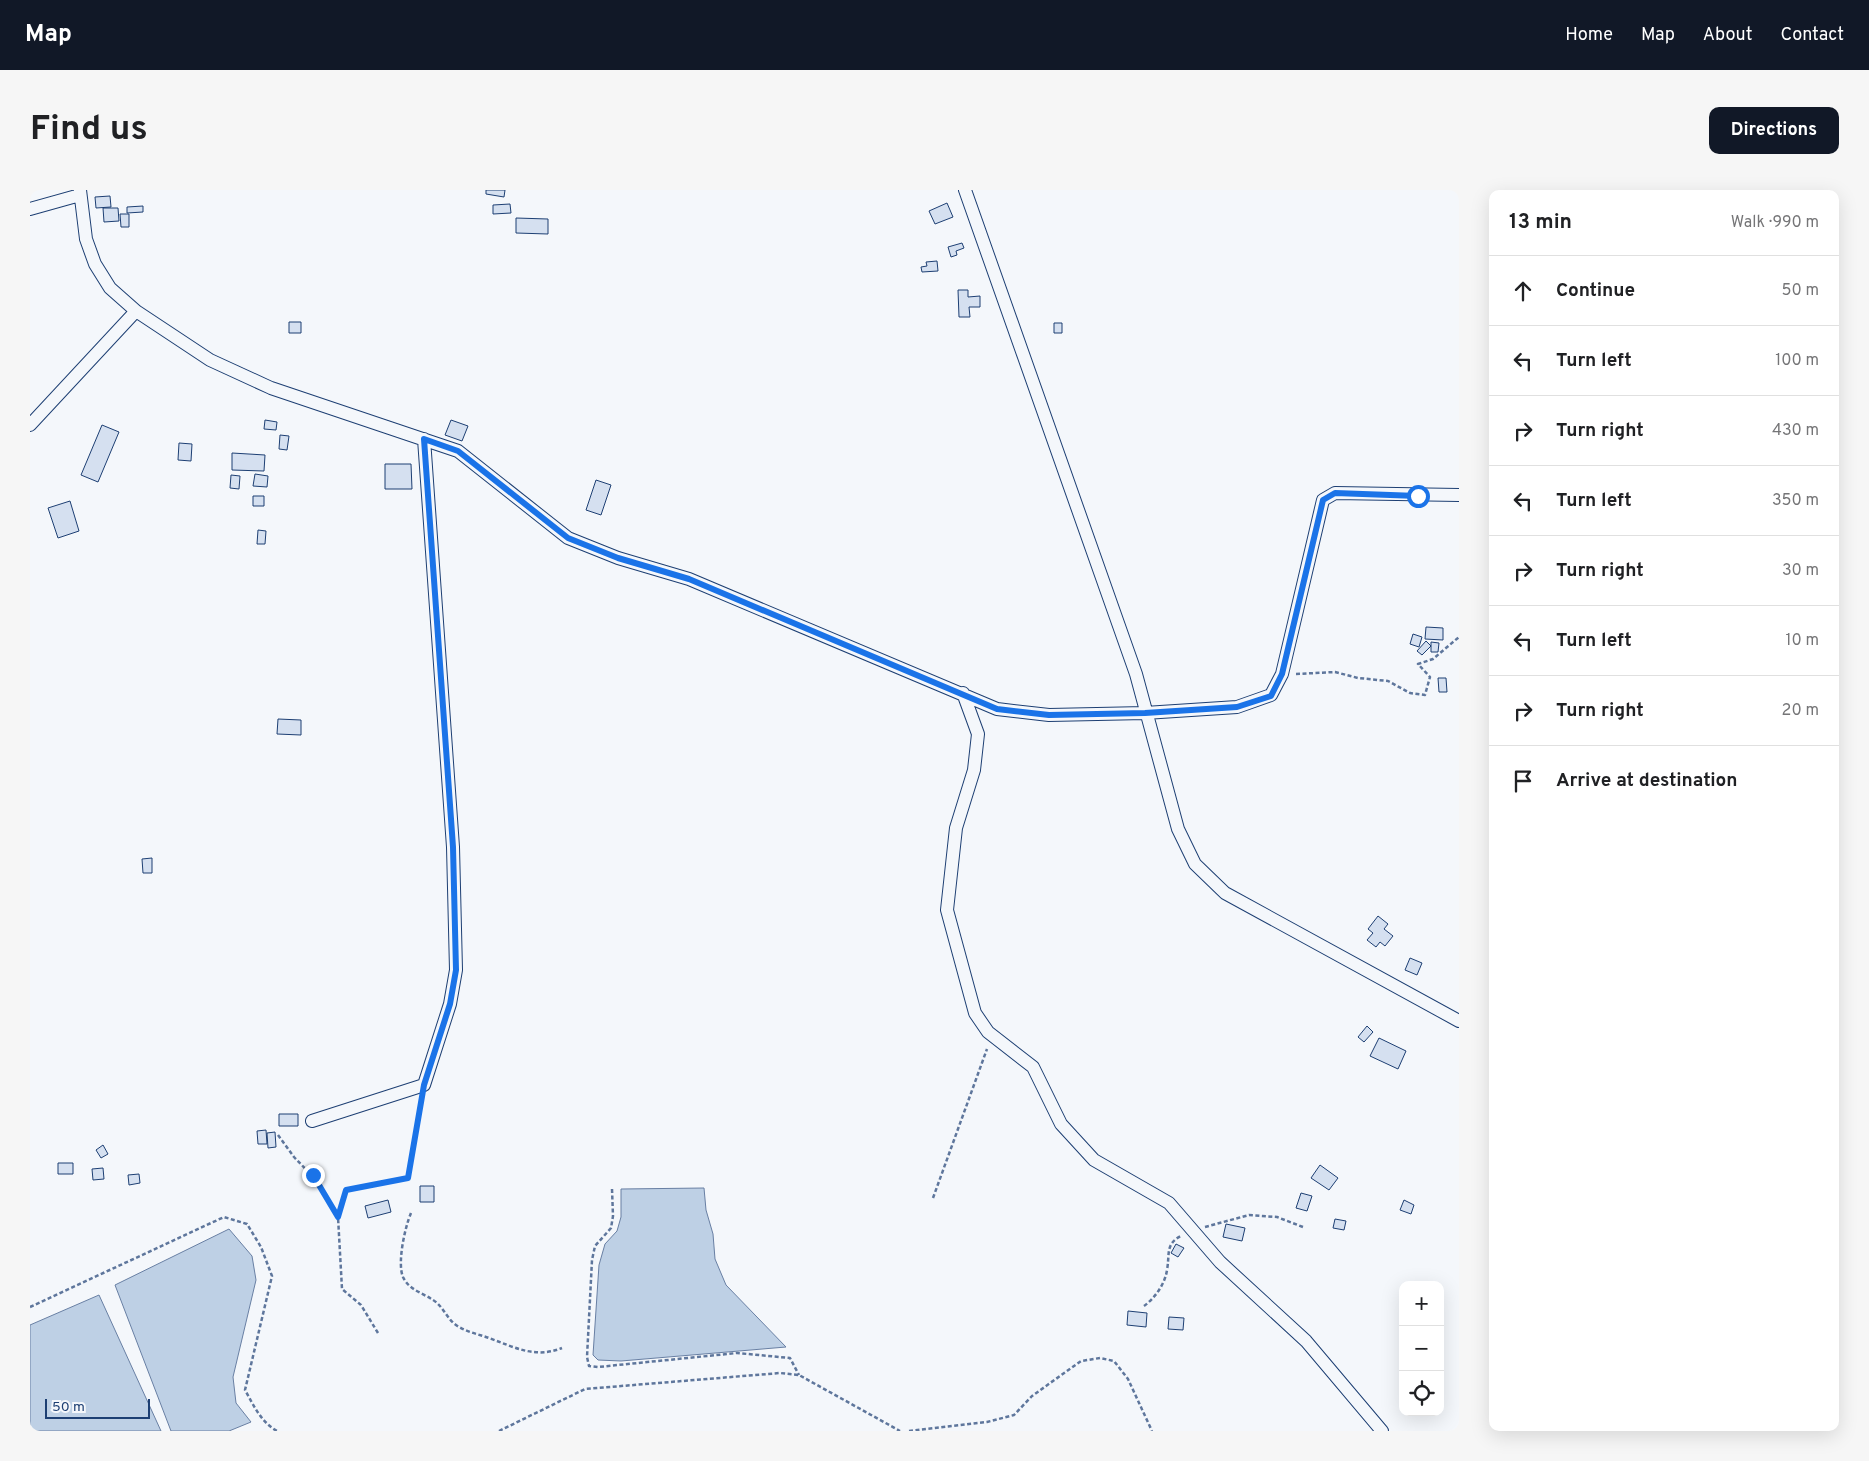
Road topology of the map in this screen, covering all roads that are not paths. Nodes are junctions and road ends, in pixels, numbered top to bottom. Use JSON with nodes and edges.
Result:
{"nodes":[{"id":1,"x":965,"y":190,"type":"edge"},
{"id":2,"x":80,"y":193,"type":"edge"},
{"id":3,"x":30,"y":209,"type":"edge"},
{"id":4,"x":136,"y":311,"type":"junction"},
{"id":5,"x":30,"y":425,"type":"edge"},
{"id":6,"x":424,"y":439,"type":"junction"},
{"id":7,"x":1459,"y":495,"type":"edge"},
{"id":8,"x":963,"y":693,"type":"junction"},
{"id":9,"x":1145,"y":713,"type":"junction"},
{"id":10,"x":1459,"y":1021,"type":"edge"},
{"id":11,"x":312,"y":1121,"type":"dead end"},
{"id":12,"x":1382,"y":1431,"type":"edge"}],
"edges":[{"from":1,"to":9,"type":"street"},
{"from":2,"to":3,"type":"street"},
{"from":2,"to":4,"type":"street"},
{"from":4,"to":5,"type":"street"},
{"from":4,"to":6,"type":"street"},
{"from":6,"to":8,"type":"street"},
{"from":6,"to":11,"type":"street"},
{"from":7,"to":9,"type":"street"},
{"from":8,"to":9,"type":"street"},
{"from":8,"to":12,"type":"street"},
{"from":9,"to":10,"type":"street"}]}
